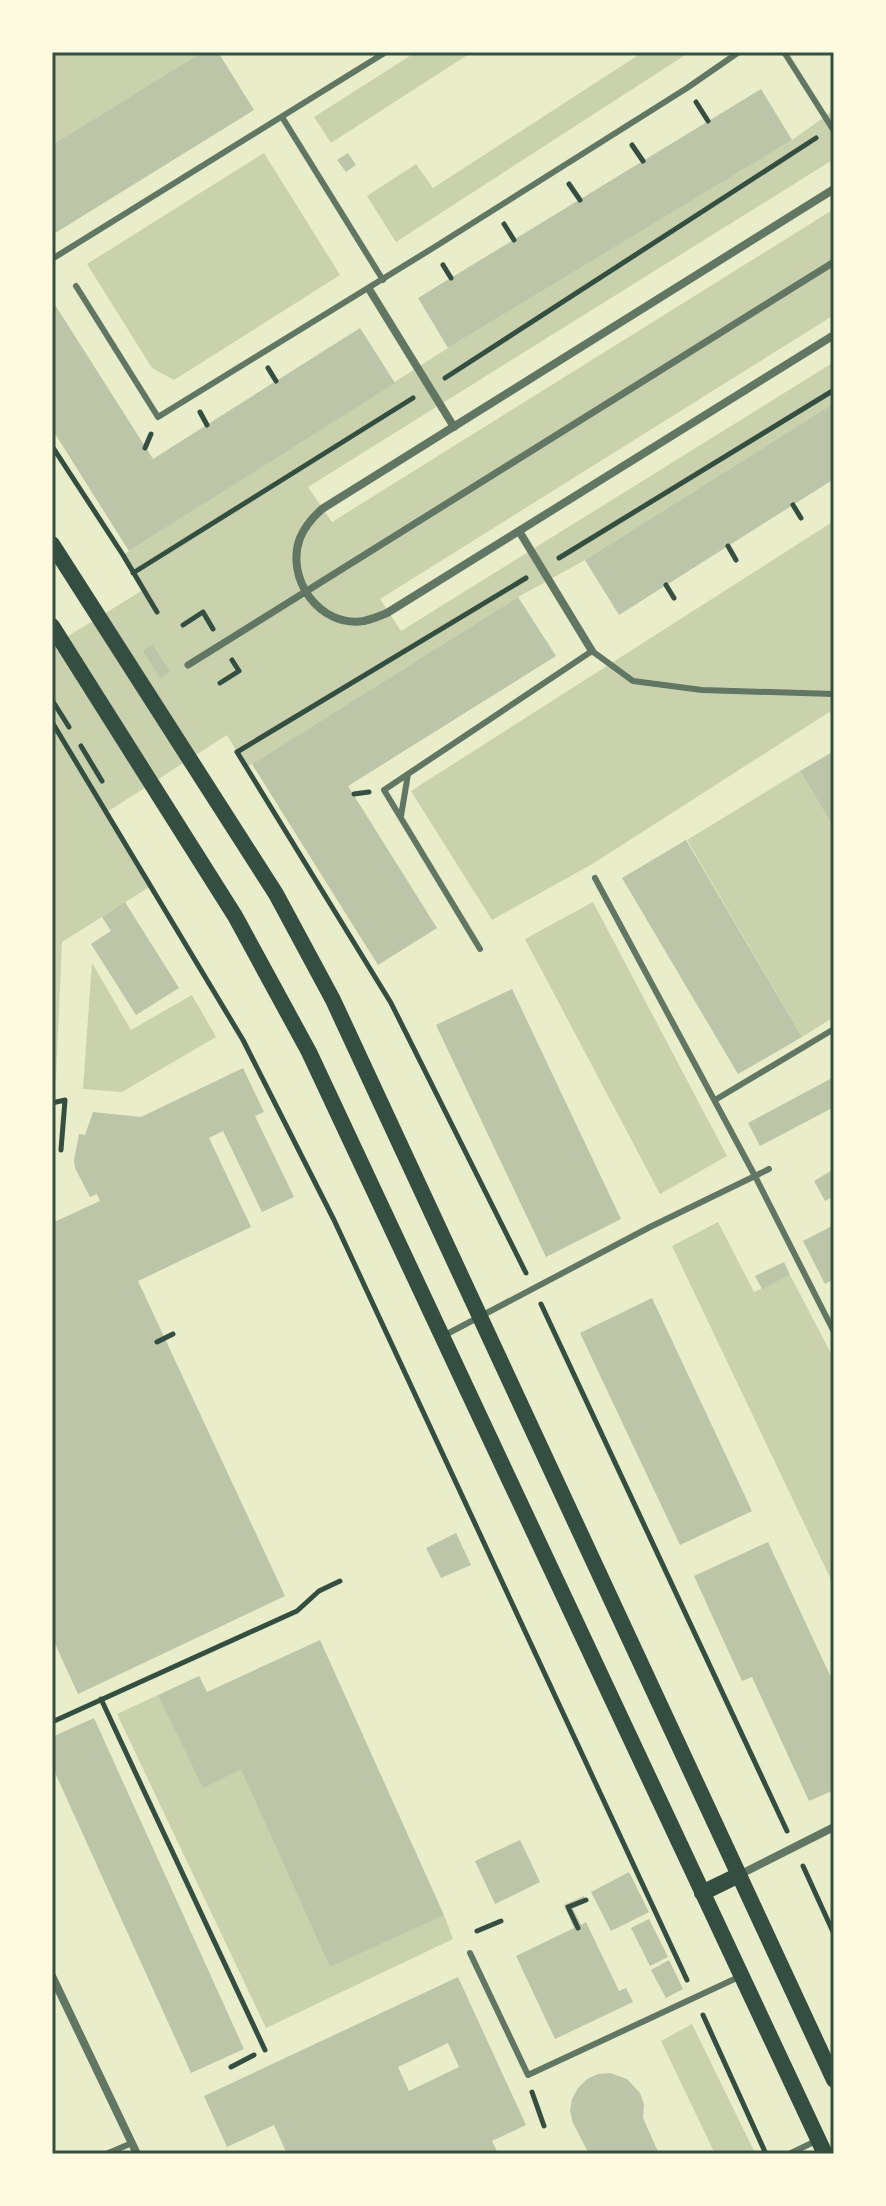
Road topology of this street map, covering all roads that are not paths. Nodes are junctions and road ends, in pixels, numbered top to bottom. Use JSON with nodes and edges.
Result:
{"nodes":[{"id":1,"x":386,"y":52,"type":"edge"},
{"id":2,"x":739,"y":52,"type":"edge"},
{"id":3,"x":784,"y":52,"type":"edge"},
{"id":4,"x":282,"y":117,"type":"junction"},
{"id":5,"x":833,"y":129,"type":"edge"},
{"id":6,"x":834,"y":189,"type":"edge"},
{"id":7,"x":52,"y":259,"type":"edge"},
{"id":8,"x":834,"y":262,"type":"edge"},
{"id":9,"x":383,"y":280,"type":"junction"},
{"id":10,"x":76,"y":286,"type":"dead end"},
{"id":11,"x":369,"y":289,"type":"junction"},
{"id":12,"x":834,"y":335,"type":"edge"},
{"id":13,"x":454,"y":427,"type":"junction"},
{"id":14,"x":519,"y":531,"type":"junction"},
{"id":15,"x":52,"y":544,"type":"edge"},
{"id":16,"x":305,"y":592,"type":"junction"},
{"id":17,"x":52,"y":626,"type":"edge"},
{"id":18,"x":592,"y":651,"type":"junction"},
{"id":19,"x":188,"y":665,"type":"dead end"},
{"id":20,"x":834,"y":694,"type":"edge"},
{"id":21,"x":408,"y":774,"type":"junction"},
{"id":22,"x":401,"y":816,"type":"junction"},
{"id":23,"x":595,"y":878,"type":"dead end"},
{"id":24,"x":480,"y":949,"type":"dead end"},
{"id":25,"x":834,"y":1029,"type":"edge"},
{"id":26,"x":715,"y":1100,"type":"junction"},
{"id":27,"x":769,"y":1169,"type":"dead end"},
{"id":28,"x":755,"y":1176,"type":"junction"},
{"id":29,"x":481,"y":1317,"type":"junction"},
{"id":30,"x":834,"y":1332,"type":"edge"},
{"id":31,"x":442,"y":1337,"type":"junction"},
{"id":32,"x":834,"y":1827,"type":"edge"},
{"id":33,"x":739,"y":1875,"type":"junction"},
{"id":34,"x":702,"y":1893,"type":"junction"},
{"id":35,"x":470,"y":1953,"type":"dead end"},
{"id":36,"x":52,"y":1976,"type":"edge"},
{"id":37,"x":741,"y":1976,"type":"junction"},
{"id":38,"x":834,"y":2080,"type":"edge"},
{"id":39,"x":132,"y":2143,"type":"junction"},
{"id":40,"x":821,"y":2147,"type":"edge"},
{"id":41,"x":106,"y":2154,"type":"edge"},
{"id":42,"x":137,"y":2154,"type":"edge"},
{"id":43,"x":789,"y":2154,"type":"edge"}],
"edges":[{"from":1,"to":4,"type":"lane"},
{"from":2,"to":9,"type":"lane"},
{"from":3,"to":5,"type":"lane"},
{"from":4,"to":7,"type":"lane"},
{"from":4,"to":9,"type":"lane"},
{"from":6,"to":13,"type":"street"},
{"from":8,"to":16,"type":"street"},
{"from":9,"to":11,"type":"lane"},
{"from":10,"to":11,"type":"lane"},
{"from":11,"to":13,"type":"street"},
{"from":12,"to":14,"type":"street"},
{"from":13,"to":16,"type":"street"},
{"from":14,"to":16,"type":"street"},
{"from":14,"to":18,"type":"street"},
{"from":15,"to":29,"type":"main road"},
{"from":16,"to":19,"type":"street"},
{"from":17,"to":31,"type":"main road"},
{"from":18,"to":20,"type":"lane"},
{"from":18,"to":21,"type":"lane"},
{"from":21,"to":22,"type":"lane"},
{"from":21,"to":22,"type":"lane"},
{"from":22,"to":24,"type":"lane"},
{"from":23,"to":26,"type":"lane"},
{"from":25,"to":26,"type":"lane"},
{"from":26,"to":28,"type":"lane"},
{"from":27,"to":28,"type":"lane"},
{"from":28,"to":29,"type":"lane"},
{"from":28,"to":30,"type":"lane"},
{"from":29,"to":31,"type":"lane"},
{"from":29,"to":33,"type":"main road"},
{"from":31,"to":34,"type":"main road"},
{"from":32,"to":33,"type":"street"},
{"from":33,"to":34,"type":"main road"},
{"from":33,"to":38,"type":"main road"},
{"from":34,"to":37,"type":"main road"},
{"from":35,"to":37,"type":"lane"},
{"from":36,"to":39,"type":"street"},
{"from":37,"to":40,"type":"main road"},
{"from":39,"to":41,"type":"lane"},
{"from":39,"to":42,"type":"street"},
{"from":40,"to":43,"type":"lane"}]}
